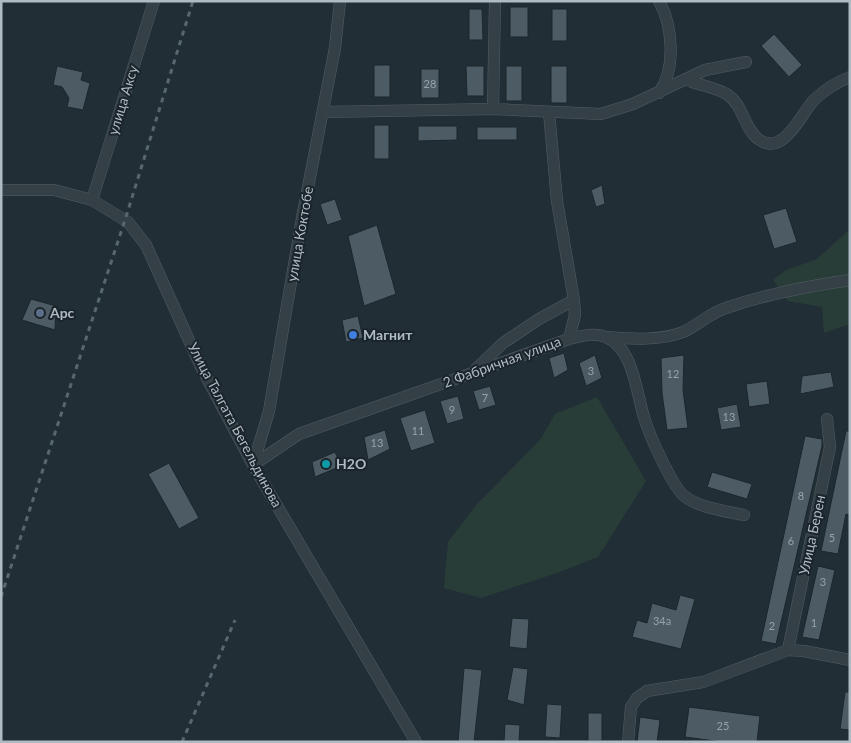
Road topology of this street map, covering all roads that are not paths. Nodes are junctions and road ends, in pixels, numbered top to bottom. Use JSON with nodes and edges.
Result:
{"nodes":[{"id":1,"x":154,"y":1,"type":"edge"},
{"id":2,"x":340,"y":1,"type":"edge"},
{"id":3,"x":495,"y":1,"type":"edge"},
{"id":4,"x":659,"y":1,"type":"edge"},
{"id":5,"x":746,"y":62,"type":"dead end"},
{"id":6,"x":850,"y":78,"type":"edge"},
{"id":7,"x":689,"y":79,"type":"junction"},
{"id":8,"x":658,"y":92,"type":"junction"},
{"id":9,"x":493,"y":109,"type":"junction"},
{"id":10,"x":322,"y":112,"type":"junction"},
{"id":11,"x":549,"y":112,"type":"junction"},
{"id":12,"x":1,"y":190,"type":"edge"},
{"id":13,"x":92,"y":200,"type":"junction"},
{"id":14,"x":850,"y":280,"type":"edge"},
{"id":15,"x":574,"y":300,"type":"junction"},
{"id":16,"x":605,"y":336,"type":"junction"},
{"id":17,"x":569,"y":338,"type":"junction"},
{"id":18,"x":473,"y":373,"type":"junction"},
{"id":19,"x":827,"y":419,"type":"dead end"},
{"id":20,"x":253,"y":465,"type":"junction"},
{"id":21,"x":744,"y":516,"type":"dead end"},
{"id":22,"x":788,"y":650,"type":"junction"},
{"id":23,"x":850,"y":660,"type":"edge"},
{"id":24,"x":416,"y":742,"type":"edge"},
{"id":25,"x":628,"y":742,"type":"edge"}],
"edges":[{"from":1,"to":13,"type":"street","name":"улица Аксу"},
{"from":2,"to":10,"type":"street","name":"улица Коктобе"},
{"from":3,"to":9,"type":"street"},
{"from":4,"to":8,"type":"street"},
{"from":5,"to":7,"type":"street"},
{"from":6,"to":7,"type":"street"},
{"from":7,"to":8,"type":"street"},
{"from":8,"to":11,"type":"street"},
{"from":9,"to":10,"type":"street"},
{"from":9,"to":11,"type":"street"},
{"from":10,"to":20,"type":"street","name":"улица Коктобе"},
{"from":11,"to":15,"type":"street","name":"2 Фабричная улица"},
{"from":12,"to":13,"type":"street","name":"Улица Талгата Бегельдинова"},
{"from":13,"to":20,"type":"street","name":"Улица Талгата Бегельдинова"},
{"from":14,"to":16,"type":"street"},
{"from":15,"to":17,"type":"street","name":"2 Фабричная улица"},
{"from":15,"to":18,"type":"street"},
{"from":16,"to":17,"type":"street"},
{"from":16,"to":21,"type":"street"},
{"from":17,"to":18,"type":"street","name":"2 Фабричная улица"},
{"from":18,"to":20,"type":"street","name":"2 Фабричная улица"},
{"from":19,"to":22,"type":"street","name":"Улица Берен"},
{"from":20,"to":24,"type":"street","name":"Улица Талгата Бегельдинова"},
{"from":22,"to":23,"type":"street"},
{"from":22,"to":25,"type":"street"}]}
